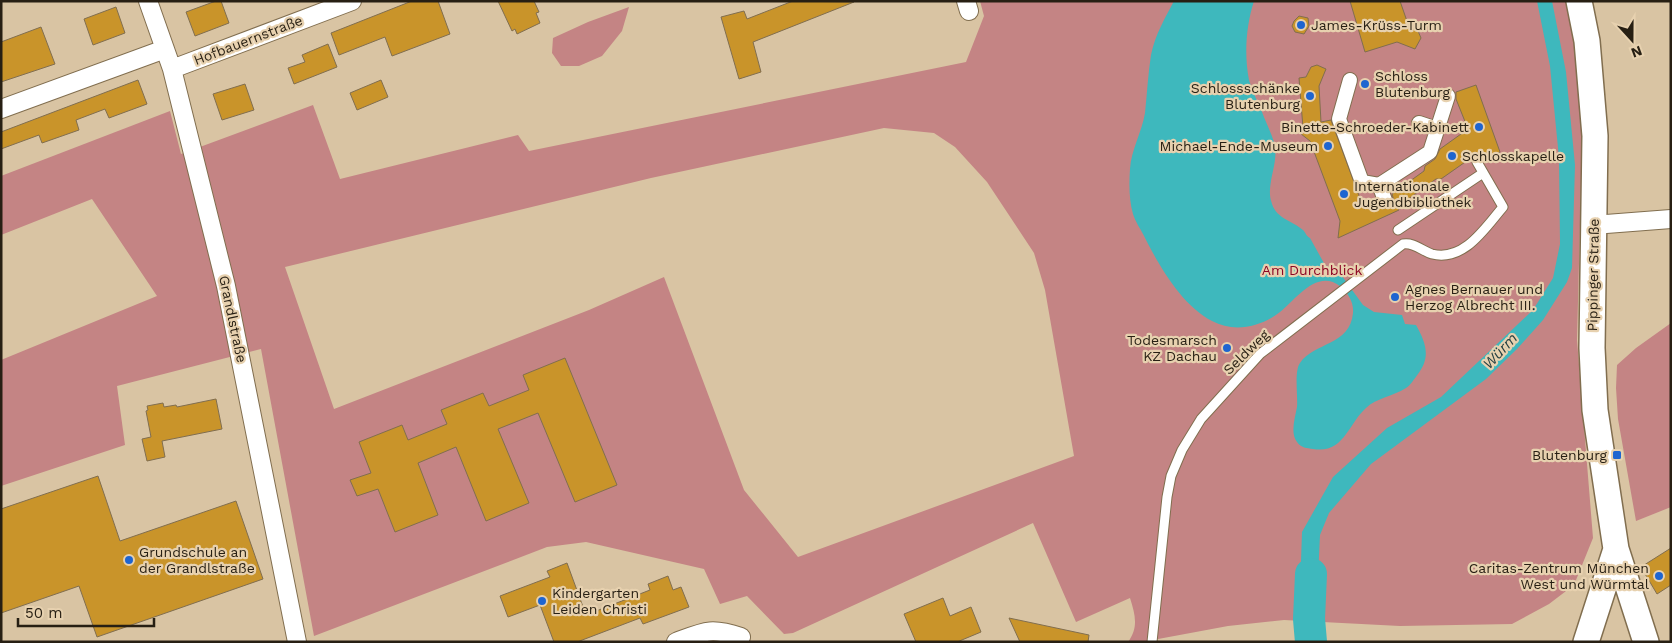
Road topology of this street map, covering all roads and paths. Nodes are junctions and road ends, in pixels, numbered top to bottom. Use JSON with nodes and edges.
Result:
{"nodes":[{"id":1,"x":148,"y":1,"type":"edge"},
{"id":2,"x":352,"y":1,"type":"edge"},
{"id":3,"x":1579,"y":1,"type":"edge"},
{"id":4,"x":313,"y":8,"type":"edge"},
{"id":5,"x":166,"y":50,"type":"junction"},
{"id":6,"x":172,"y":69,"type":"junction"},
{"id":7,"x":1350,"y":80,"type":"dead end"},
{"id":8,"x":1448,"y":96,"type":"dead end"},
{"id":9,"x":1,"y":109,"type":"edge"},
{"id":10,"x":1419,"y":123,"type":"dead end"},
{"id":11,"x":1438,"y":129,"type":"junction"},
{"id":12,"x":1477,"y":162,"type":"dead end"},
{"id":13,"x":1483,"y":173,"type":"junction"},
{"id":14,"x":1379,"y":185,"type":"junction"},
{"id":15,"x":1385,"y":200,"type":"dead end"},
{"id":16,"x":1671,"y":219,"type":"edge"},
{"id":17,"x":1593,"y":225,"type":"junction"},
{"id":18,"x":1398,"y":230,"type":"dead end"},
{"id":19,"x":1616,"y":549,"type":"junction"},
{"id":20,"x":741,"y":637,"type":"dead end"},
{"id":21,"x":297,"y":642,"type":"edge"},
{"id":22,"x":676,"y":642,"type":"edge"},
{"id":23,"x":1152,"y":642,"type":"edge"},
{"id":24,"x":1586,"y":642,"type":"edge"},
{"id":25,"x":1646,"y":642,"type":"edge"}],
"edges":[{"from":1,"to":5,"type":"street","name":"Grandlstraße"},
{"from":2,"to":4,"type":"street","name":"Hofbauernstraße"},
{"from":3,"to":17,"type":"main road","name":"Pippinger Straße"},
{"from":4,"to":6,"type":"street","name":"Hofbauernstraße"},
{"from":5,"to":6,"type":"street","name":"Grandlstraße"},
{"from":5,"to":9,"type":"street"},
{"from":6,"to":21,"type":"street","name":"Grandlstraße"},
{"from":7,"to":14,"type":"street"},
{"from":8,"to":11,"type":"street"},
{"from":10,"to":11,"type":"street"},
{"from":11,"to":14,"type":"street"},
{"from":12,"to":13,"type":"lane"},
{"from":13,"to":18,"type":"lane"},
{"from":13,"to":23,"type":"lane","name":"Seldweg"},
{"from":14,"to":15,"type":"street"},
{"from":16,"to":17,"type":"street"},
{"from":17,"to":19,"type":"main road","name":"Pippinger Straße"},
{"from":19,"to":24,"type":"main road","name":"Pippinger Straße"},
{"from":19,"to":25,"type":"main road","name":"Pippinger Straße"},
{"from":20,"to":22,"type":"street"}]}
